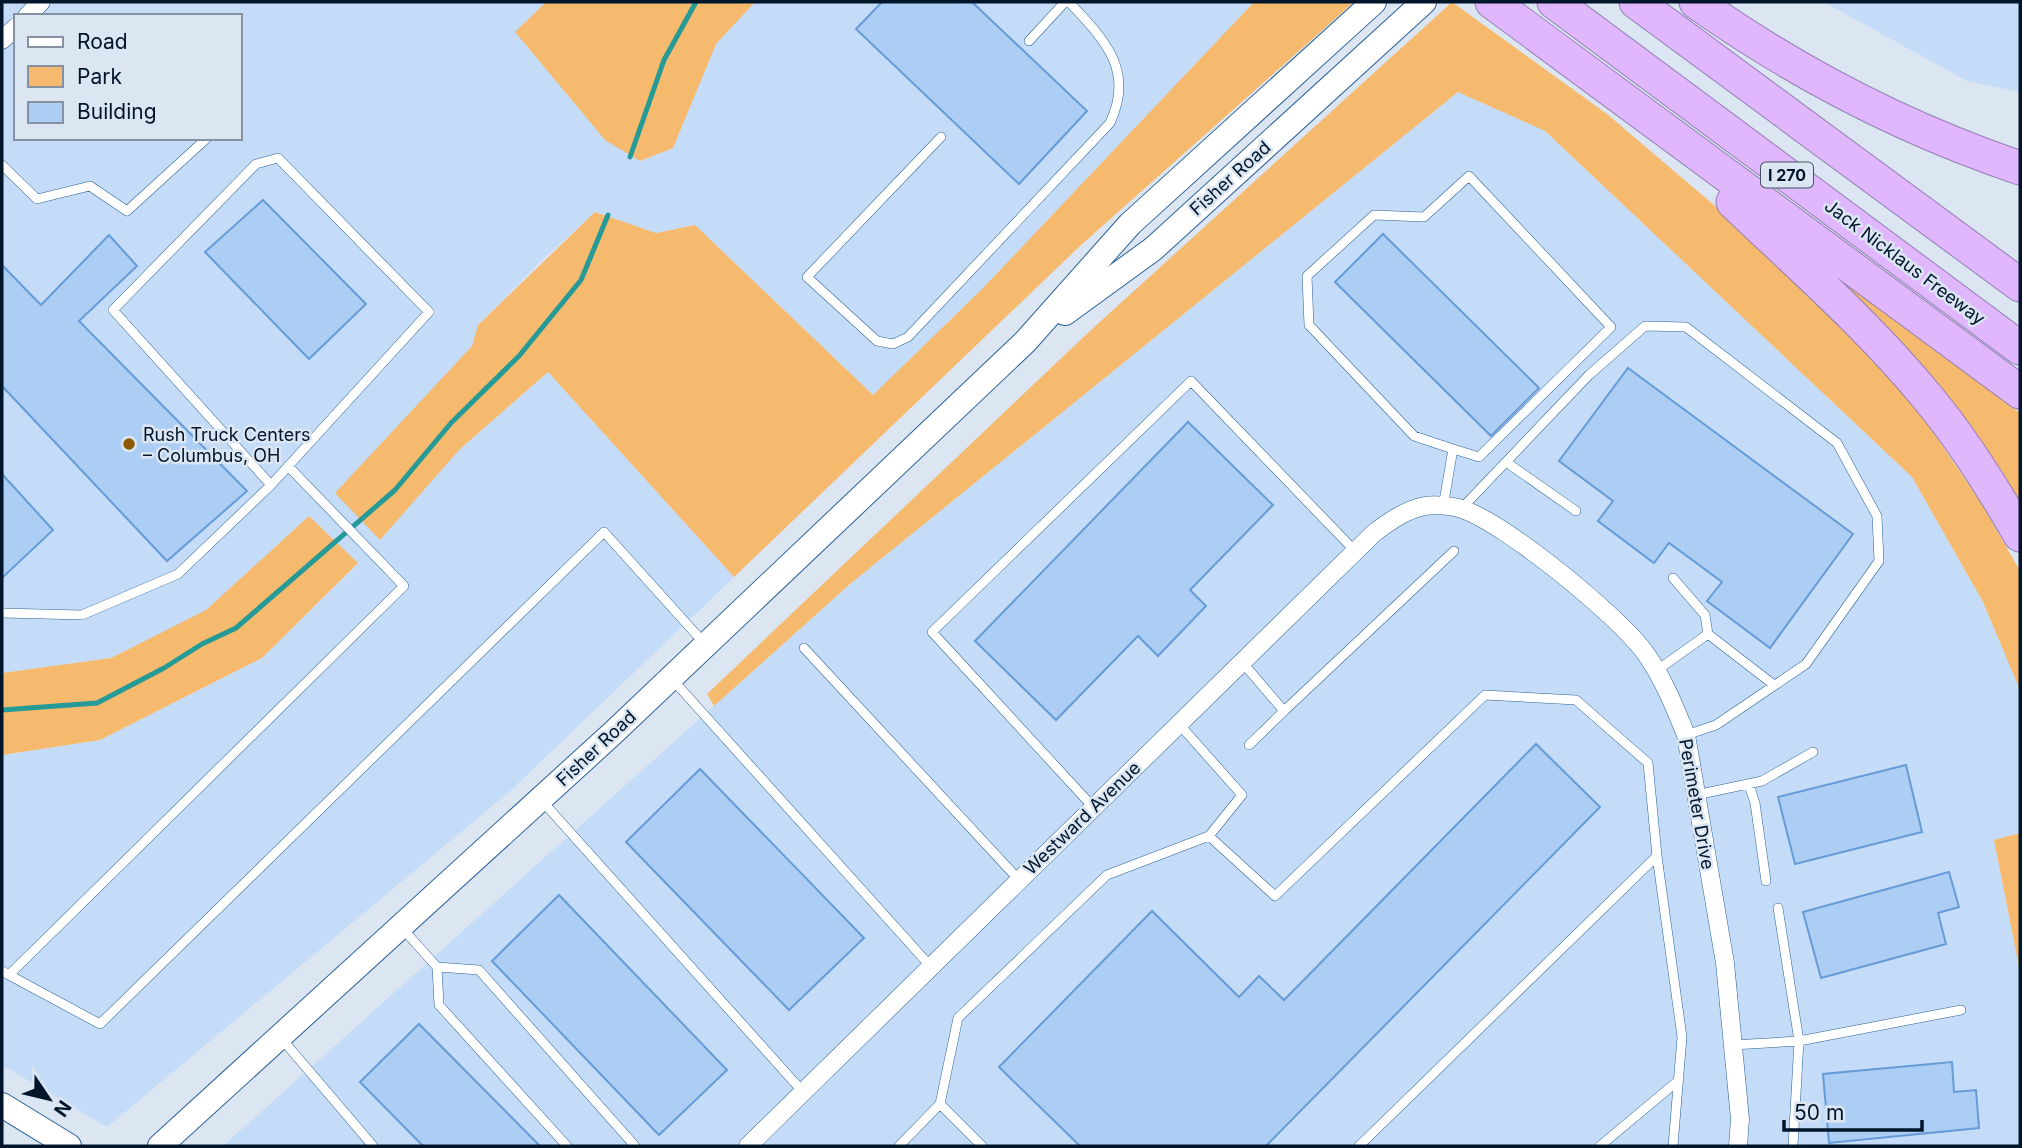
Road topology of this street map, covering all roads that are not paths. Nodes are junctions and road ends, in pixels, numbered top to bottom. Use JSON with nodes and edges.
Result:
{"nodes":[{"id":1,"x":1067,"y":2,"type":"edge"},
{"id":2,"x":1424,"y":2,"type":"edge"},
{"id":3,"x":1493,"y":2,"type":"edge"},
{"id":4,"x":1554,"y":2,"type":"edge"},
{"id":5,"x":1636,"y":2,"type":"edge"},
{"id":6,"x":1696,"y":2,"type":"edge"},
{"id":7,"x":1369,"y":6,"type":"edge"},
{"id":8,"x":1029,"y":41,"type":"dead end"},
{"id":9,"x":1619,"y":95,"type":"junction"},
{"id":10,"x":942,"y":137,"type":"dead end"},
{"id":11,"x":205,"y":140,"type":"edge"},
{"id":12,"x":2,"y":165,"type":"edge"},
{"id":13,"x":2020,"y":168,"type":"edge"},
{"id":14,"x":2020,"y":285,"type":"edge"},
{"id":15,"x":1026,"y":342,"type":"junction"},
{"id":16,"x":2020,"y":348,"type":"edge"},
{"id":17,"x":2020,"y":393,"type":"edge"},
{"id":18,"x":1453,"y":449,"type":"junction"},
{"id":19,"x":1506,"y":462,"type":"junction"},
{"id":20,"x":288,"y":466,"type":"junction"},
{"id":21,"x":271,"y":485,"type":"junction"},
{"id":22,"x":1435,"y":506,"type":"junction"},
{"id":23,"x":1461,"y":509,"type":"junction"},
{"id":24,"x":1576,"y":511,"type":"dead end"},
{"id":25,"x":2020,"y":535,"type":"edge"},
{"id":26,"x":1355,"y":551,"type":"junction"},
{"id":27,"x":1454,"y":551,"type":"dead end"},
{"id":28,"x":1673,"y":578,"type":"dead end"},
{"id":29,"x":2,"y":613,"type":"edge"},
{"id":30,"x":1709,"y":634,"type":"junction"},
{"id":31,"x":705,"y":645,"type":"junction"},
{"id":32,"x":804,"y":648,"type":"dead end"},
{"id":33,"x":1242,"y":662,"type":"junction"},
{"id":34,"x":1655,"y":672,"type":"junction"},
{"id":35,"x":671,"y":678,"type":"junction"},
{"id":36,"x":1774,"y":685,"type":"junction"},
{"id":37,"x":1284,"y":711,"type":"junction"},
{"id":38,"x":1178,"y":724,"type":"junction"},
{"id":39,"x":1686,"y":735,"type":"junction"},
{"id":40,"x":1249,"y":745,"type":"dead end"},
{"id":41,"x":1813,"y":752,"type":"dead end"},
{"id":42,"x":1749,"y":785,"type":"junction"},
{"id":43,"x":1696,"y":795,"type":"junction"},
{"id":44,"x":540,"y":799,"type":"junction"},
{"id":45,"x":1093,"y":807,"type":"junction"},
{"id":46,"x":1209,"y":836,"type":"junction"},
{"id":47,"x":1657,"y":856,"type":"junction"},
{"id":48,"x":1019,"y":880,"type":"junction"},
{"id":49,"x":1766,"y":881,"type":"dead end"},
{"id":50,"x":1779,"y":908,"type":"dead end"},
{"id":51,"x":400,"y":927,"type":"junction"},
{"id":52,"x":437,"y":967,"type":"junction"},
{"id":53,"x":932,"y":968,"type":"junction"},
{"id":54,"x":5,"y":973,"type":"edge"},
{"id":55,"x":1961,"y":1010,"type":"dead end"},
{"id":56,"x":280,"y":1037,"type":"junction"},
{"id":57,"x":1799,"y":1041,"type":"junction"},
{"id":58,"x":1733,"y":1045,"type":"junction"},
{"id":59,"x":1679,"y":1080,"type":"junction"},
{"id":60,"x":803,"y":1092,"type":"junction"},
{"id":61,"x":940,"y":1104,"type":"junction"},
{"id":62,"x":2,"y":1105,"type":"edge"},
{"id":63,"x":69,"y":1146,"type":"edge"},
{"id":64,"x":160,"y":1146,"type":"edge"},
{"id":65,"x":373,"y":1146,"type":"edge"},
{"id":66,"x":567,"y":1146,"type":"edge"},
{"id":67,"x":635,"y":1146,"type":"edge"},
{"id":68,"x":748,"y":1146,"type":"edge"},
{"id":69,"x":900,"y":1146,"type":"edge"},
{"id":70,"x":982,"y":1146,"type":"edge"},
{"id":71,"x":1359,"y":1146,"type":"edge"},
{"id":72,"x":1600,"y":1146,"type":"edge"},
{"id":73,"x":1673,"y":1146,"type":"edge"},
{"id":74,"x":1738,"y":1146,"type":"edge"},
{"id":75,"x":1794,"y":1146,"type":"edge"}],
"edges":[{"from":1,"to":8,"type":"lane"},
{"from":1,"to":10,"type":"lane"},
{"from":2,"to":15,"type":"main road","name":"Fisher Road"},
{"from":3,"to":9,"type":"highway"},
{"from":4,"to":16,"type":"highway","name":"Jack Nicklaus Freeway","number":"I 270"},
{"from":5,"to":14,"type":"highway","number":"I 270"},
{"from":6,"to":13,"type":"highway"},
{"from":7,"to":15,"type":"main road","name":"Fisher Road"},
{"from":9,"to":17,"type":"highway"},
{"from":9,"to":25,"type":"highway"},
{"from":11,"to":12,"type":"lane"},
{"from":15,"to":31,"type":"main road","name":"Fisher Road"},
{"from":18,"to":18,"type":"lane"},
{"from":18,"to":22,"type":"lane"},
{"from":19,"to":23,"type":"lane"},
{"from":19,"to":24,"type":"lane"},
{"from":19,"to":36,"type":"lane"},
{"from":20,"to":21,"type":"lane"},
{"from":20,"to":21,"type":"lane"},
{"from":20,"to":54,"type":"lane"},
{"from":21,"to":29,"type":"lane"},
{"from":22,"to":23,"type":"street","name":"Perimeter Drive"},
{"from":22,"to":26,"type":"street","name":"Westward Avenue"},
{"from":23,"to":34,"type":"street","name":"Perimeter Drive"},
{"from":26,"to":33,"type":"street","name":"Westward Avenue"},
{"from":26,"to":45,"type":"lane"},
{"from":27,"to":37,"type":"lane"},
{"from":28,"to":30,"type":"lane"},
{"from":30,"to":34,"type":"lane"},
{"from":30,"to":36,"type":"lane"},
{"from":31,"to":35,"type":"main road","name":"Fisher Road"},
{"from":31,"to":54,"type":"lane"},
{"from":32,"to":48,"type":"lane"},
{"from":33,"to":37,"type":"lane"},
{"from":33,"to":38,"type":"street","name":"Westward Avenue"},
{"from":34,"to":39,"type":"street","name":"Perimeter Drive"},
{"from":35,"to":44,"type":"main road","name":"Fisher Road"},
{"from":35,"to":53,"type":"lane"},
{"from":36,"to":39,"type":"lane"},
{"from":37,"to":40,"type":"lane"},
{"from":38,"to":45,"type":"street","name":"Westward Avenue"},
{"from":38,"to":46,"type":"lane"},
{"from":39,"to":43,"type":"street","name":"Perimeter Drive"},
{"from":41,"to":42,"type":"lane"},
{"from":42,"to":43,"type":"lane"},
{"from":42,"to":49,"type":"lane"},
{"from":43,"to":58,"type":"street","name":"Perimeter Drive"},
{"from":44,"to":51,"type":"main road","name":"Fisher Road"},
{"from":44,"to":60,"type":"lane"},
{"from":45,"to":48,"type":"street","name":"Westward Avenue"},
{"from":46,"to":47,"type":"lane"},
{"from":46,"to":61,"type":"lane"},
{"from":47,"to":59,"type":"lane"},
{"from":47,"to":71,"type":"lane"},
{"from":48,"to":53,"type":"street","name":"Westward Avenue"},
{"from":50,"to":57,"type":"lane"},
{"from":51,"to":52,"type":"lane"},
{"from":51,"to":56,"type":"main road","name":"Fisher Road"},
{"from":52,"to":66,"type":"lane"},
{"from":52,"to":67,"type":"lane"},
{"from":53,"to":60,"type":"street","name":"Westward Avenue"},
{"from":55,"to":57,"type":"lane"},
{"from":56,"to":64,"type":"main road","name":"Fisher Road"},
{"from":56,"to":65,"type":"lane"},
{"from":57,"to":58,"type":"lane"},
{"from":57,"to":75,"type":"lane"},
{"from":58,"to":74,"type":"street","name":"Perimeter Drive"},
{"from":59,"to":72,"type":"lane"},
{"from":59,"to":73,"type":"lane"},
{"from":60,"to":68,"type":"street","name":"Westward Avenue"},
{"from":61,"to":69,"type":"lane"},
{"from":61,"to":70,"type":"lane"},
{"from":62,"to":63,"type":"main road"}]}
